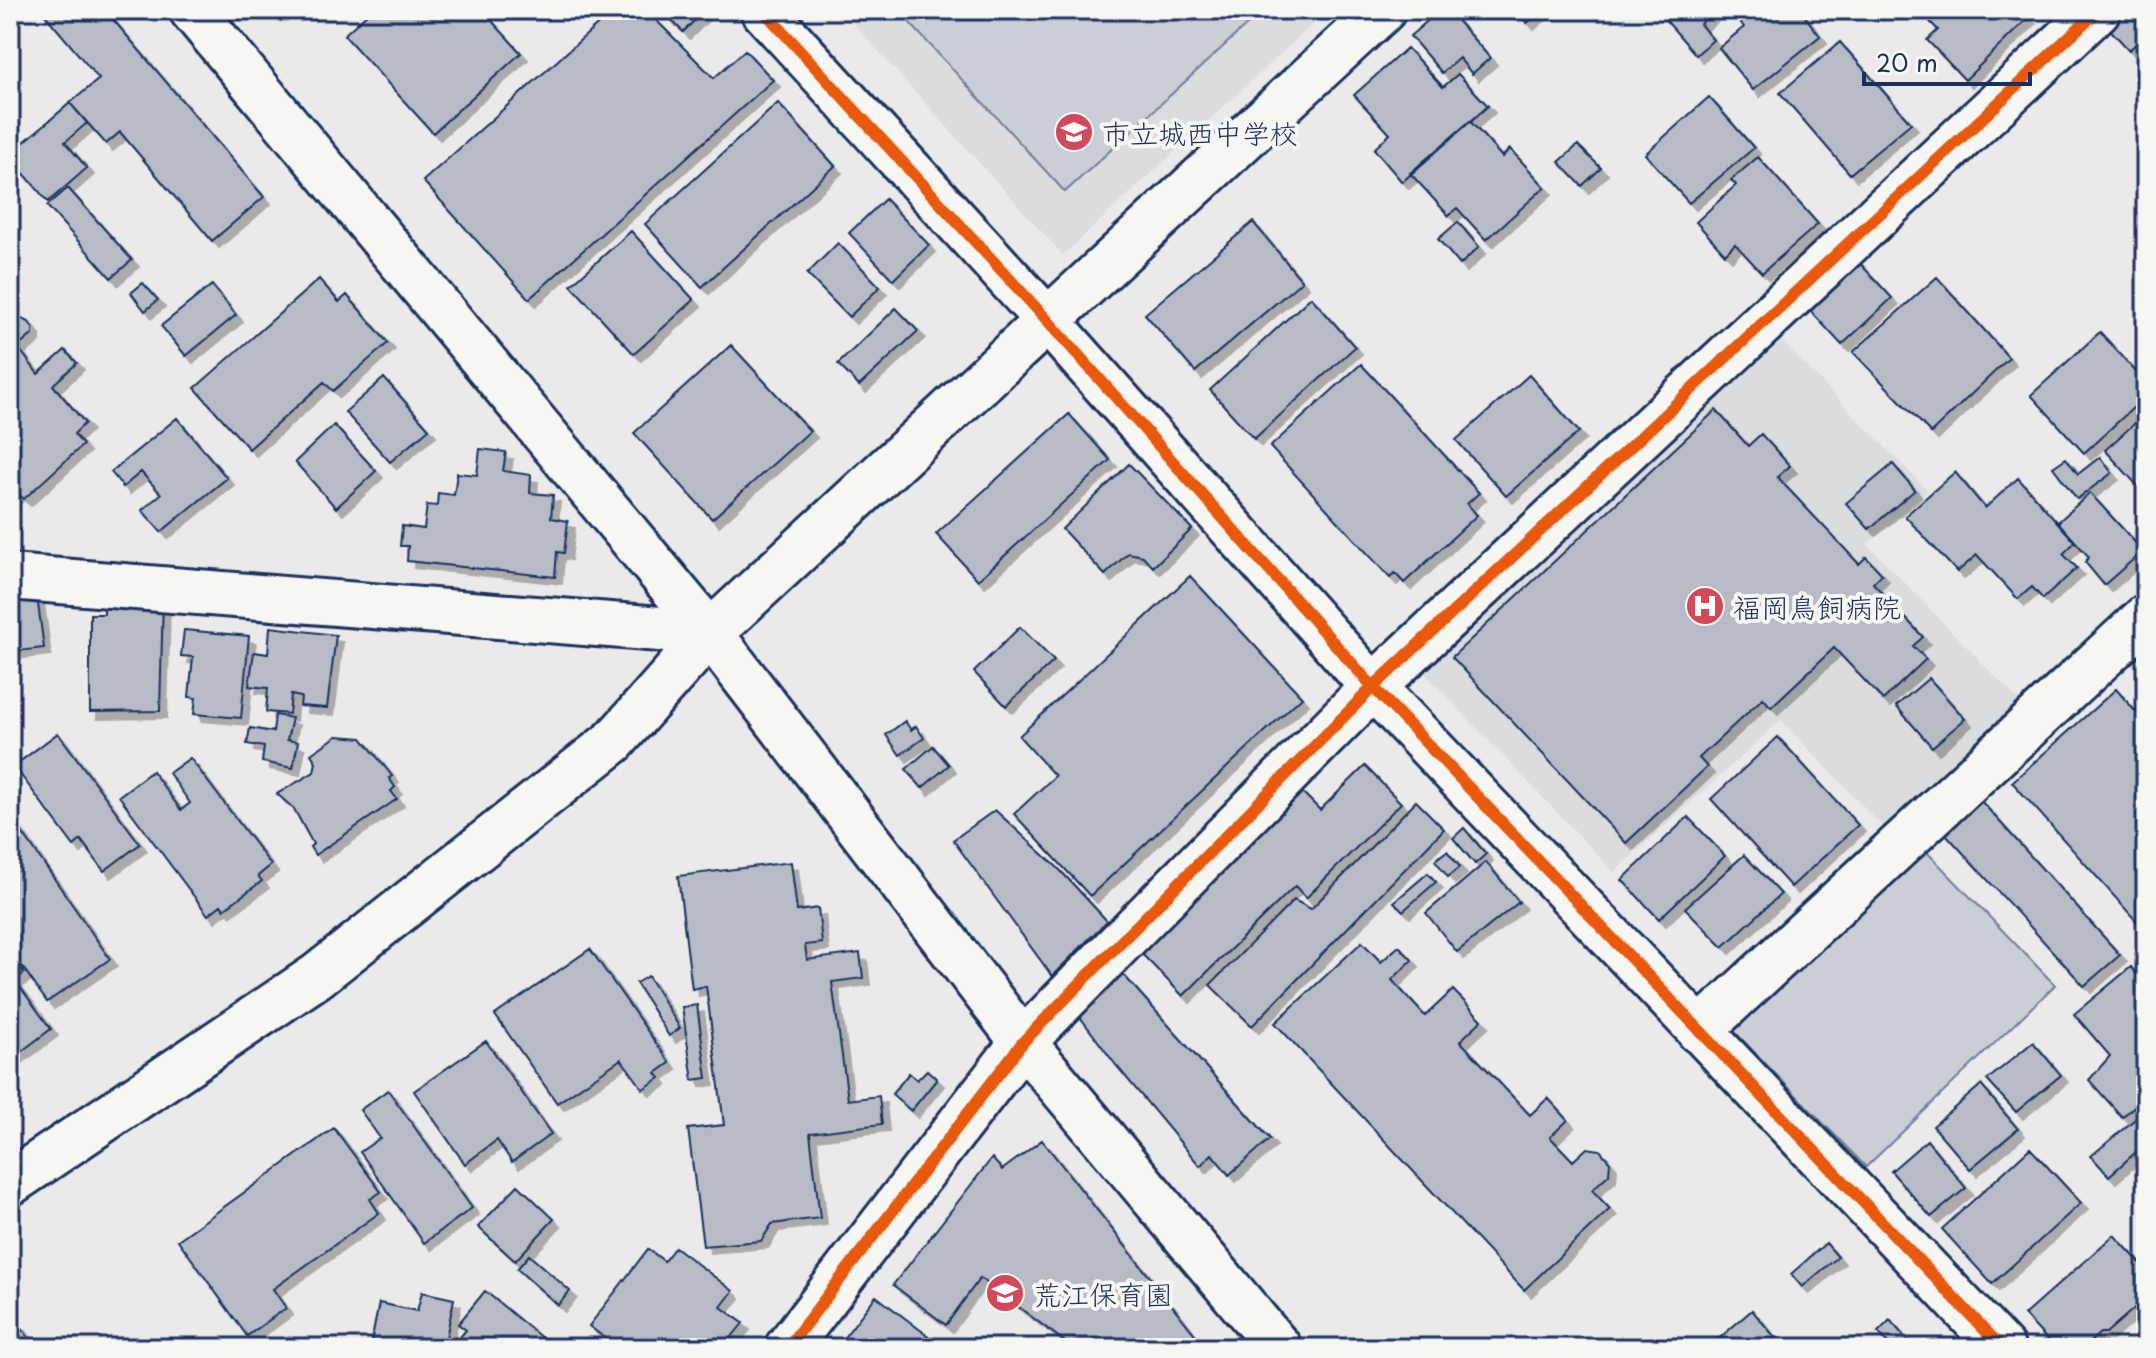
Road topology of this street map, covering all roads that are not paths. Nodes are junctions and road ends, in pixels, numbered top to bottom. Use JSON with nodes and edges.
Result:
{"nodes":[{"id":1,"x":192,"y":10,"type":"edge"},
{"id":2,"x":763,"y":10,"type":"edge"},
{"id":3,"x":1383,"y":10,"type":"edge"},
{"id":4,"x":2098,"y":10,"type":"edge"},
{"id":5,"x":1048,"y":321,"type":"junction"},
{"id":6,"x":10,"y":577,"type":"edge"},
{"id":7,"x":2146,"y":617,"type":"edge"},
{"id":8,"x":710,"y":633,"type":"junction"},
{"id":9,"x":1373,"y":687,"type":"junction"},
{"id":10,"x":1699,"y":1031,"type":"junction"},
{"id":11,"x":1023,"y":1042,"type":"junction"},
{"id":12,"x":10,"y":1183,"type":"edge"},
{"id":13,"x":787,"y":1348,"type":"edge"},
{"id":14,"x":1279,"y":1348,"type":"edge"},
{"id":15,"x":2002,"y":1348,"type":"edge"}],
"edges":[{"from":1,"to":8,"type":"street"},
{"from":2,"to":5,"type":"street"},
{"from":3,"to":5,"type":"street"},
{"from":4,"to":9,"type":"street"},
{"from":5,"to":8,"type":"street"},
{"from":5,"to":9,"type":"street"},
{"from":6,"to":8,"type":"street"},
{"from":7,"to":10,"type":"street"},
{"from":8,"to":11,"type":"street"},
{"from":8,"to":12,"type":"street"},
{"from":9,"to":10,"type":"street"},
{"from":9,"to":11,"type":"street"},
{"from":10,"to":15,"type":"street"},
{"from":11,"to":13,"type":"street"},
{"from":11,"to":14,"type":"street"}]}
